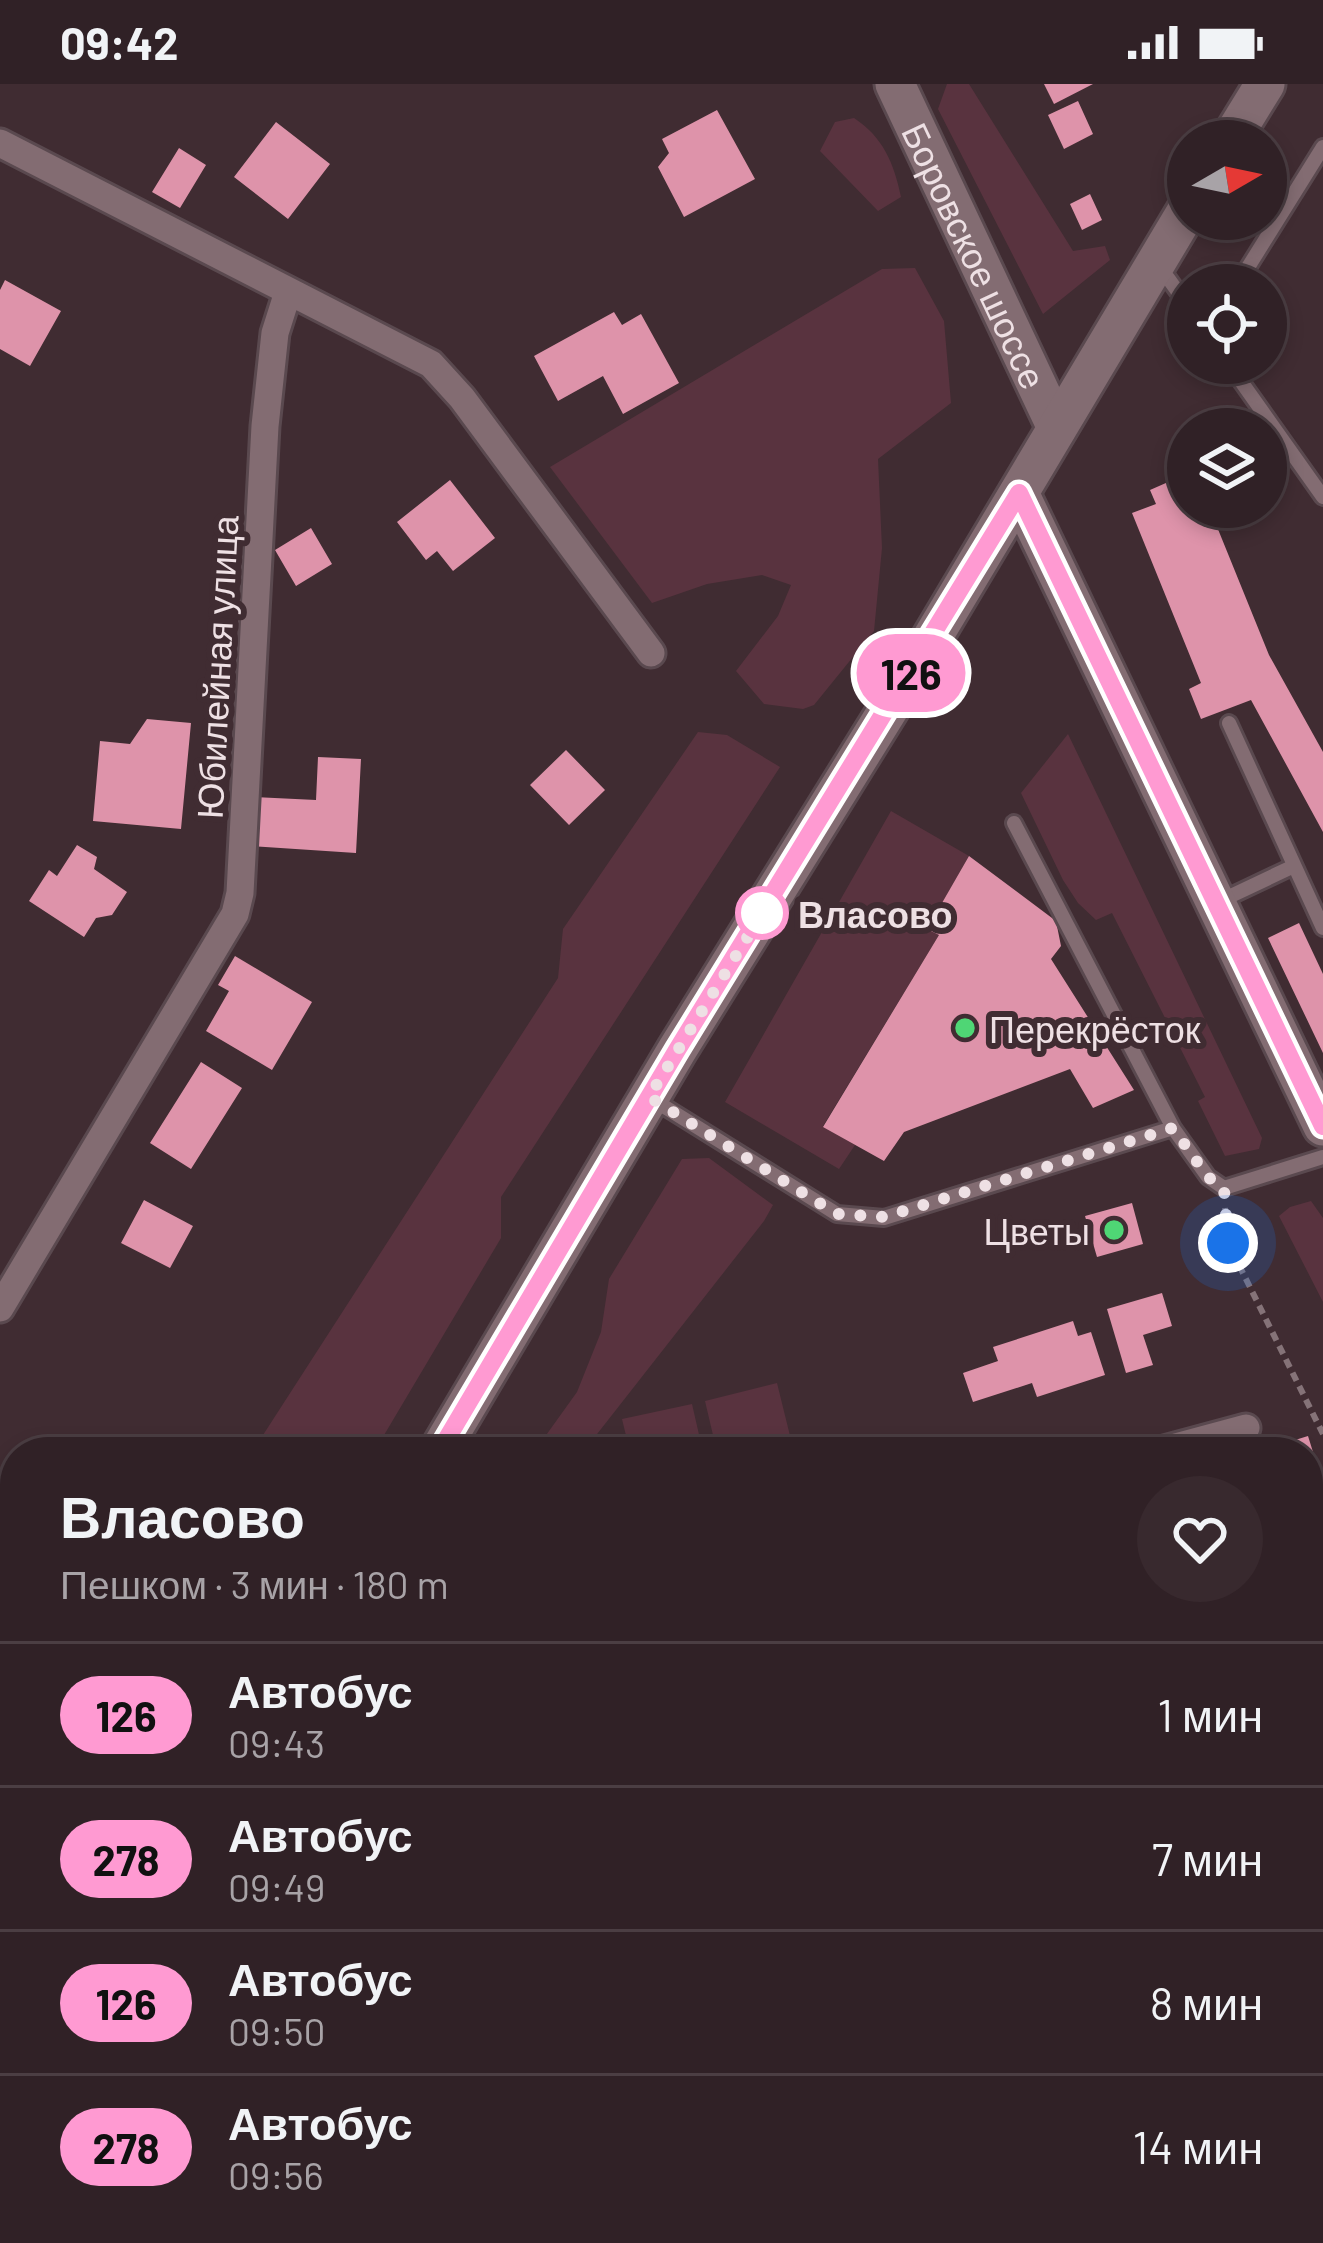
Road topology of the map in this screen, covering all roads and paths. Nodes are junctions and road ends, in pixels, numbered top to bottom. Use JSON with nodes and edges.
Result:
{"nodes":[{"id":1,"x":895,"y":84,"type":"edge"},
{"id":2,"x":1265,"y":84,"type":"edge"},
{"id":3,"x":1243,"y":120,"type":"edge"},
{"id":4,"x":0,"y":143,"type":"edge"},
{"id":5,"x":1323,"y":147,"type":"edge"},
{"id":6,"x":1170,"y":240,"type":"edge"},
{"id":7,"x":1250,"y":264,"type":"edge"},
{"id":8,"x":288,"y":292,"type":"junction"},
{"id":9,"x":1110,"y":340,"type":"junction"},
{"id":10,"x":1018,"y":344,"type":"junction"},
{"id":11,"x":1243,"y":384,"type":"edge"},
{"id":12,"x":1057,"y":428,"type":"junction"},
{"id":13,"x":1019,"y":493,"type":"junction"},
{"id":14,"x":1323,"y":497,"type":"edge"},
{"id":15,"x":651,"y":652,"type":"dead end"},
{"id":16,"x":1228,"y":723,"type":"dead end"},
{"id":17,"x":1014,"y":823,"type":"dead end"},
{"id":18,"x":1294,"y":866,"type":"junction"},
{"id":19,"x":1218,"y":902,"type":"junction"},
{"id":20,"x":1323,"y":928,"type":"edge"},
{"id":21,"x":649,"y":1097,"type":"junction"},
{"id":22,"x":1173,"y":1128,"type":"junction"},
{"id":23,"x":1322,"y":1130,"type":"edge"},
{"id":24,"x":1224,"y":1189,"type":"junction"},
{"id":25,"x":0,"y":1308,"type":"edge"},
{"id":26,"x":1246,"y":1427,"type":"dead end"},
{"id":27,"x":1323,"y":1434,"type":"edge"},
{"id":28,"x":448,"y":1437,"type":"edge"},
{"id":29,"x":1210,"y":1437,"type":"edge"}],
"edges":[{"from":1,"to":10,"type":"main road","name":"Боровское шоссе"},
{"from":2,"to":3,"type":"main road"},
{"from":4,"to":8,"type":"street"},
{"from":5,"to":7,"type":"lane"},
{"from":6,"to":9,"type":"main road"},
{"from":8,"to":15,"type":"street"},
{"from":8,"to":25,"type":"street","name":"Юбилейная улица"},
{"from":9,"to":10,"type":"main road"},
{"from":9,"to":12,"type":"main road"},
{"from":10,"to":12,"type":"main road","name":"Боровское шоссе"},
{"from":11,"to":14,"type":"lane"},
{"from":12,"to":13,"type":"main road"},
{"from":13,"to":19,"type":"main road"},
{"from":13,"to":21,"type":"main road"},
{"from":16,"to":18,"type":"lane"},
{"from":17,"to":22,"type":"lane"},
{"from":18,"to":19,"type":"lane"},
{"from":18,"to":20,"type":"lane"},
{"from":19,"to":23,"type":"main road"},
{"from":21,"to":22,"type":"lane"},
{"from":21,"to":28,"type":"main road"},
{"from":22,"to":24,"type":"lane"},
{"from":23,"to":24,"type":"lane"},
{"from":24,"to":27,"type":"path"},
{"from":26,"to":29,"type":"street"}]}
